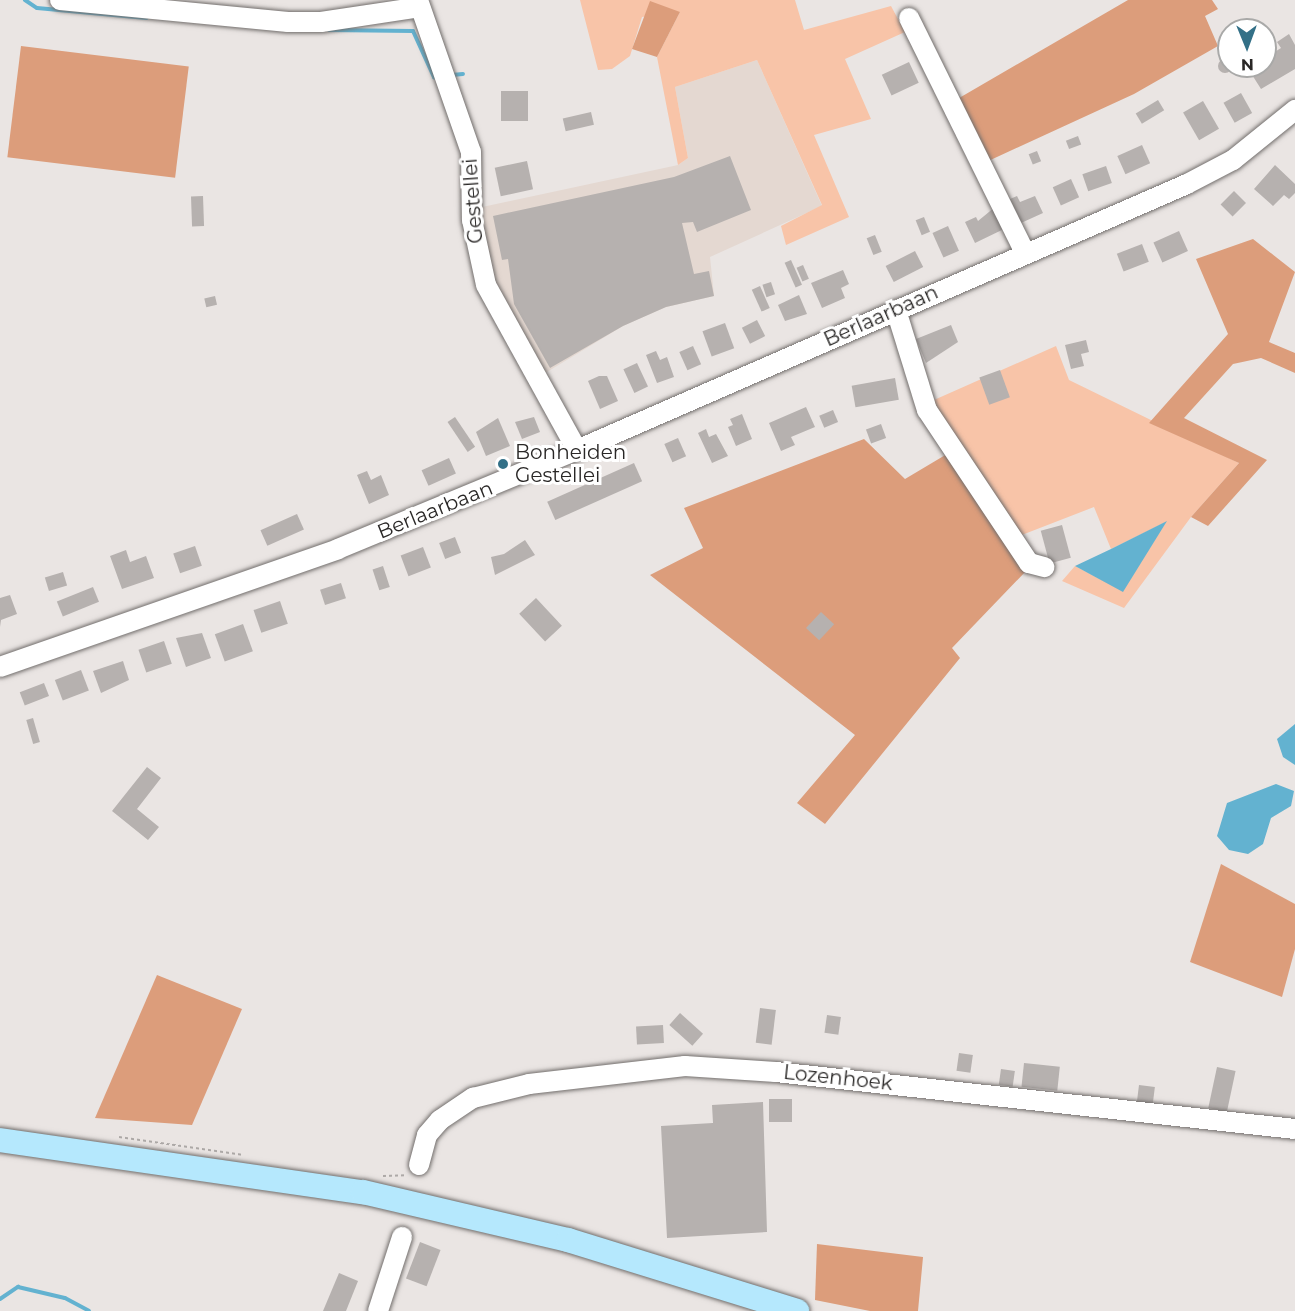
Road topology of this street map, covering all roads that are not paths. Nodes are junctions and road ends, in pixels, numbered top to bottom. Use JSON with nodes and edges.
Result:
{"nodes":[{"id":1,"x":60,"y":0,"type":"edge"},
{"id":2,"x":419,"y":3,"type":"edge"},
{"id":3,"x":909,"y":18,"type":"dead end"},
{"id":4,"x":1295,"y":110,"type":"edge"},
{"id":5,"x":1024,"y":253,"type":"junction"},
{"id":6,"x":896,"y":310,"type":"junction"},
{"id":7,"x":577,"y":450,"type":"junction"},
{"id":8,"x":1044,"y":567,"type":"dead end"},
{"id":9,"x":0,"y":667,"type":"edge"},
{"id":10,"x":1295,"y":1129,"type":"edge"},
{"id":11,"x":0,"y":1140,"type":"edge"},
{"id":12,"x":419,"y":1165,"type":"road end"},
{"id":13,"x":402,"y":1237,"type":"dead end"},
{"id":14,"x":378,"y":1311,"type":"edge"},
{"id":15,"x":797,"y":1311,"type":"edge"}],
"edges":[{"from":1,"to":2,"type":"street","name":"Gestellei"},
{"from":2,"to":7,"type":"street","name":"Gestellei"},
{"from":3,"to":5,"type":"street"},
{"from":4,"to":5,"type":"street","name":"Berlaarbaan"},
{"from":5,"to":6,"type":"street","name":"Berlaarbaan"},
{"from":6,"to":7,"type":"street","name":"Berlaarbaan"},
{"from":6,"to":8,"type":"street"},
{"from":7,"to":9,"type":"street","name":"Berlaarbaan"},
{"from":10,"to":12,"type":"street","name":"Lozenhoek"},
{"from":11,"to":15,"type":"main road"},
{"from":13,"to":14,"type":"street"}]}
